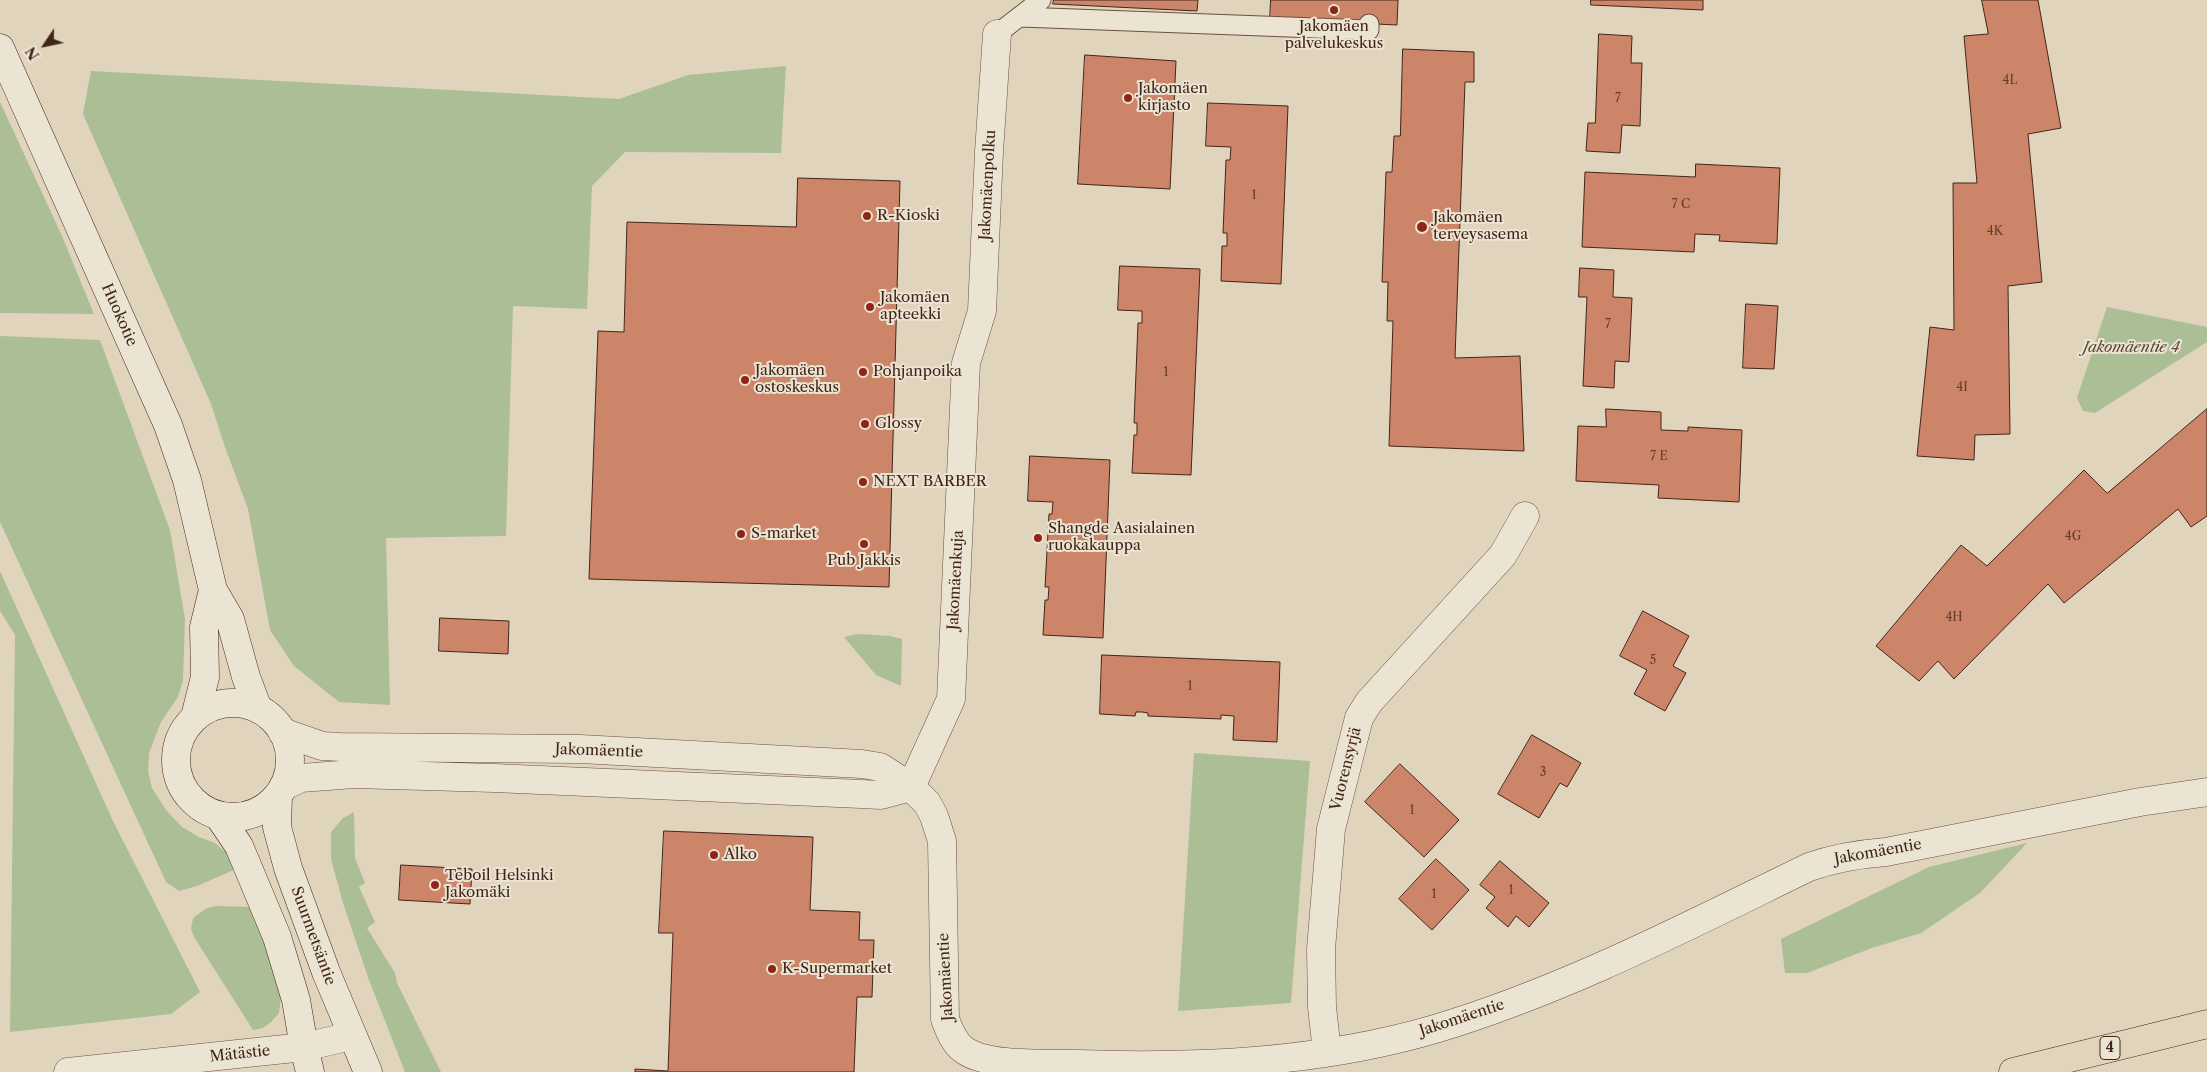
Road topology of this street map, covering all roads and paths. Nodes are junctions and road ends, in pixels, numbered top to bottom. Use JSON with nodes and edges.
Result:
{"nodes":[{"id":1,"x":1041,"y":0,"type":"edge"},
{"id":2,"x":1020,"y":17,"type":"junction"},
{"id":3,"x":1369,"y":24,"type":"dead end"},
{"id":4,"x":997,"y":34,"type":"joint"},
{"id":5,"x":0,"y":48,"type":"edge"},
{"id":6,"x":966,"y":364,"type":"joint"},
{"id":7,"x":1525,"y":516,"type":"dead end"},
{"id":8,"x":213,"y":590,"type":"junction"},
{"id":9,"x":258,"y":709,"type":"junction"},
{"id":10,"x":195,"y":717,"type":"junction"},
{"id":11,"x":282,"y":732,"type":"junction"},
{"id":12,"x":911,"y":787,"type":"junction"},
{"id":13,"x":281,"y":791,"type":"junction"},
{"id":14,"x":2207,"y":792,"type":"edge"},
{"id":15,"x":218,"y":815,"type":"junction"},
{"id":16,"x":2207,"y":1024,"type":"edge"},
{"id":17,"x":351,"y":1036,"type":"junction"},
{"id":18,"x":1327,"y":1052,"type":"junction"},
{"id":19,"x":307,"y":1060,"type":"edge"},
{"id":20,"x":68,"y":1072,"type":"edge"},
{"id":21,"x":368,"y":1072,"type":"edge"},
{"id":22,"x":2012,"y":1072,"type":"edge"}],
"edges":[{"from":1,"to":2,"type":"lane","name":"Jakomäenpolku"},
{"from":2,"to":3,"type":"lane"},
{"from":2,"to":4,"type":"lane","name":"Jakomäenpolku"},
{"from":4,"to":6,"type":"street","name":"Jakomäenpolku"},
{"from":5,"to":8,"type":"street","name":"Huokotie"},
{"from":6,"to":12,"type":"street","name":"Jakomäenkuja"},
{"from":7,"to":18,"type":"street","name":"Vuorensyrjä"},
{"from":8,"to":9,"type":"street","name":"Huokotie"},
{"from":8,"to":10,"type":"street","name":"Huokotie"},
{"from":9,"to":10,"type":"street"},
{"from":9,"to":11,"type":"street"},
{"from":10,"to":15,"type":"street"},
{"from":11,"to":12,"type":"street","name":"Jakomäentie"},
{"from":11,"to":13,"type":"street"},
{"from":12,"to":13,"type":"street","name":"Jakomäentie"},
{"from":12,"to":18,"type":"street","name":"Jakomäentie"},
{"from":13,"to":15,"type":"street"},
{"from":13,"to":17,"type":"street","name":"Suurmetsäntie"},
{"from":14,"to":18,"type":"street","name":"Jakomäentie"},
{"from":15,"to":19,"type":"street"},
{"from":16,"to":22,"type":"highway","number":"4"},
{"from":17,"to":19,"type":"street","name":"Mätästie"},
{"from":17,"to":21,"type":"street","name":"Suurmetsäntie"},
{"from":19,"to":20,"type":"street","name":"Mätästie"}]}
